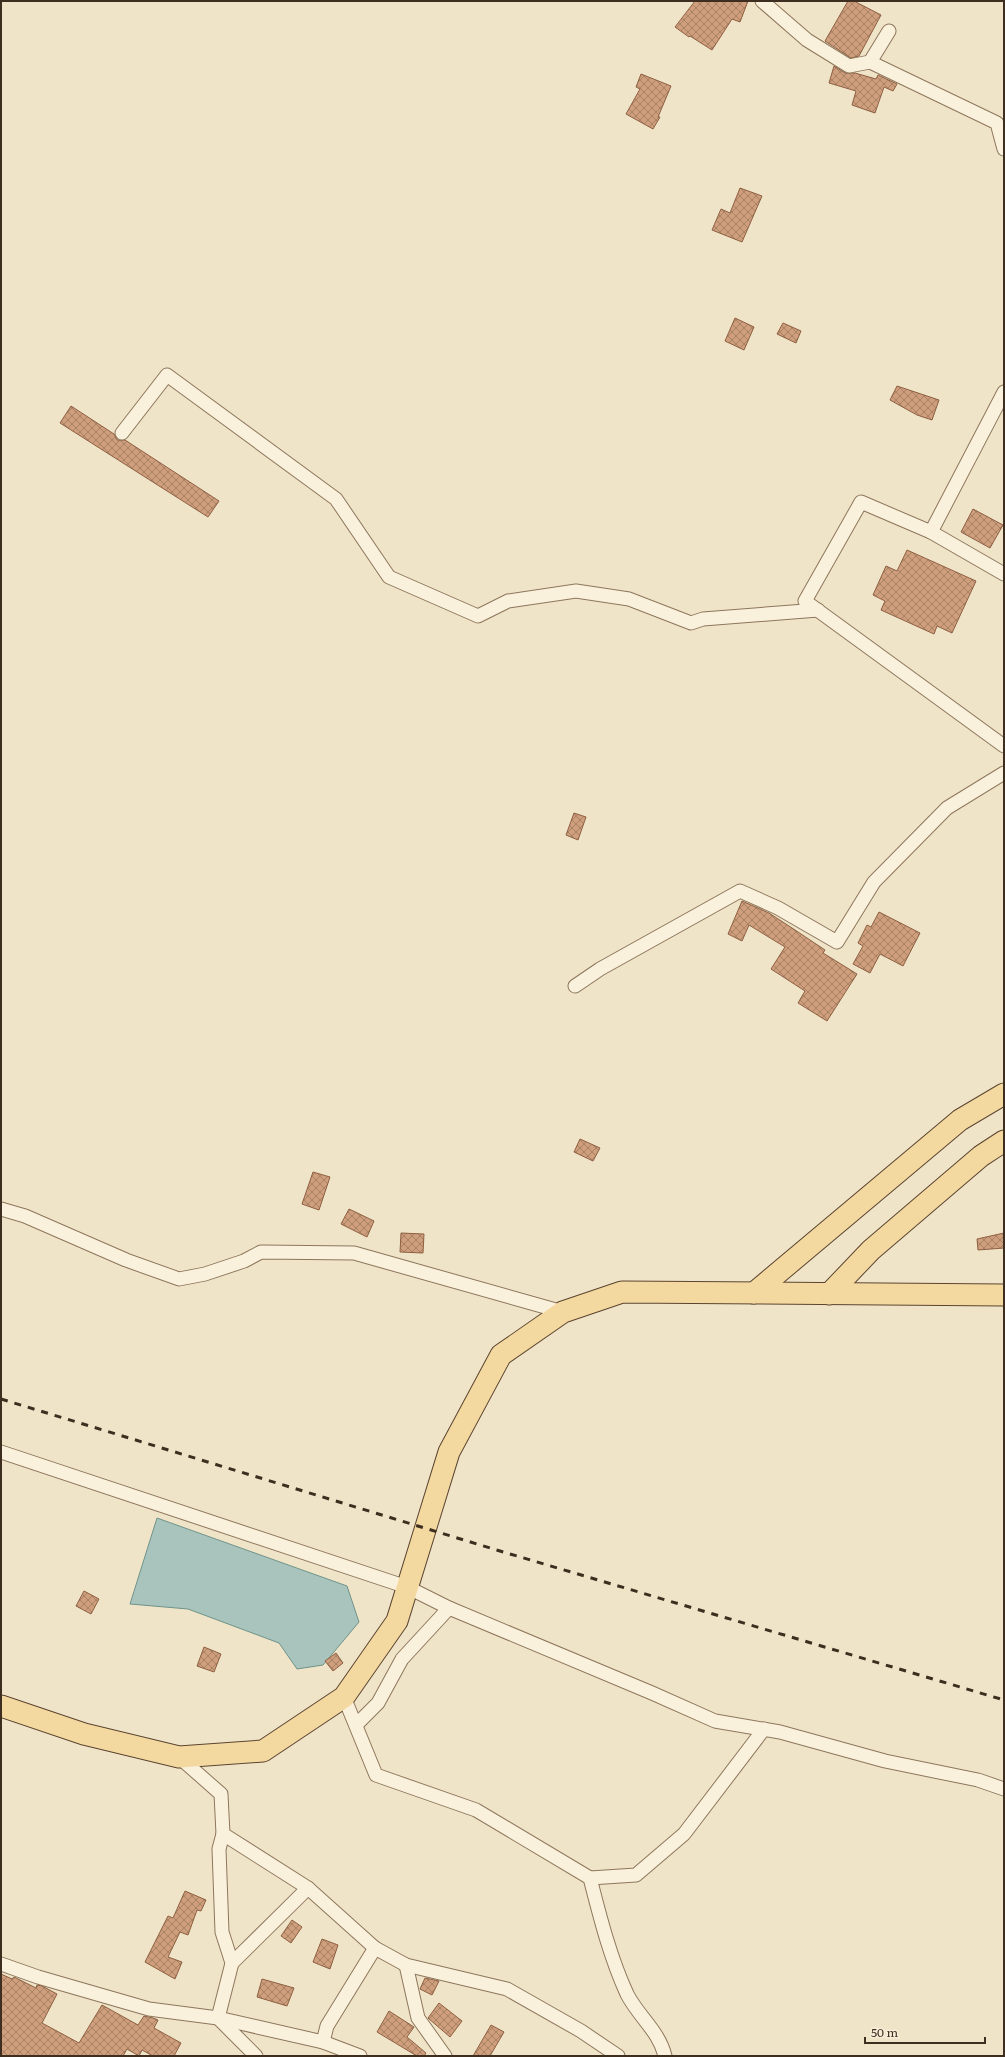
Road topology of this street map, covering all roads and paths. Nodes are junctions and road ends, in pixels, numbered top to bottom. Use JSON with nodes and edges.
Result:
{"nodes":[{"id":1,"x":762,"y":1,"type":"edge"},
{"id":2,"x":889,"y":30,"type":"dead end"},
{"id":3,"x":870,"y":62,"type":"junction"},
{"id":4,"x":1004,"y":149,"type":"edge"},
{"id":5,"x":1004,"y":392,"type":"edge"},
{"id":6,"x":122,"y":433,"type":"dead end"},
{"id":7,"x":931,"y":532,"type":"junction"},
{"id":8,"x":1004,"y":574,"type":"edge"},
{"id":9,"x":818,"y":610,"type":"junction"},
{"id":10,"x":1004,"y":746,"type":"edge"},
{"id":11,"x":1004,"y":773,"type":"edge"},
{"id":12,"x":575,"y":986,"type":"dead end"},
{"id":13,"x":1004,"y":1094,"type":"edge"},
{"id":14,"x":1004,"y":1141,"type":"edge"},
{"id":15,"x":1,"y":1208,"type":"edge"},
{"id":16,"x":754,"y":1293,"type":"junction"},
{"id":17,"x":829,"y":1294,"type":"junction"},
{"id":18,"x":1004,"y":1295,"type":"edge"},
{"id":19,"x":563,"y":1312,"type":"junction"},
{"id":20,"x":1,"y":1452,"type":"edge"},
{"id":21,"x":407,"y":1587,"type":"junction"},
{"id":22,"x":449,"y":1608,"type":"junction"},
{"id":23,"x":344,"y":1697,"type":"junction"},
{"id":24,"x":1,"y":1706,"type":"edge"},
{"id":25,"x":356,"y":1725,"type":"junction"},
{"id":26,"x":764,"y":1729,"type":"junction"},
{"id":27,"x":180,"y":1757,"type":"junction"},
{"id":28,"x":1004,"y":1789,"type":"edge"},
{"id":29,"x":223,"y":1834,"type":"junction"},
{"id":30,"x":590,"y":1878,"type":"junction"},
{"id":31,"x":308,"y":1888,"type":"junction"},
{"id":32,"x":375,"y":1948,"type":"junction"},
{"id":33,"x":232,"y":1963,"type":"junction"},
{"id":34,"x":1,"y":1964,"type":"edge"},
{"id":35,"x":406,"y":1965,"type":"junction"},
{"id":36,"x":218,"y":2018,"type":"junction"},
{"id":37,"x":323,"y":2042,"type":"junction"},
{"id":38,"x":256,"y":2056,"type":"edge"},
{"id":39,"x":360,"y":2056,"type":"edge"},
{"id":40,"x":445,"y":2056,"type":"edge"},
{"id":41,"x":618,"y":2056,"type":"edge"},
{"id":42,"x":665,"y":2056,"type":"edge"}],
"edges":[{"from":1,"to":3,"type":"street"},
{"from":2,"to":3,"type":"street"},
{"from":3,"to":4,"type":"street"},
{"from":5,"to":7,"type":"street"},
{"from":6,"to":9,"type":"street"},
{"from":7,"to":8,"type":"street"},
{"from":7,"to":9,"type":"street"},
{"from":9,"to":10,"type":"street"},
{"from":11,"to":12,"type":"street"},
{"from":13,"to":16,"type":"main road"},
{"from":14,"to":17,"type":"main road"},
{"from":15,"to":19,"type":"street"},
{"from":16,"to":17,"type":"main road"},
{"from":16,"to":19,"type":"main road"},
{"from":17,"to":18,"type":"main road"},
{"from":19,"to":21,"type":"main road"},
{"from":20,"to":21,"type":"street"},
{"from":21,"to":22,"type":"street"},
{"from":21,"to":23,"type":"main road"},
{"from":22,"to":25,"type":"street"},
{"from":22,"to":26,"type":"street"},
{"from":23,"to":25,"type":"street"},
{"from":23,"to":27,"type":"main road"},
{"from":24,"to":27,"type":"main road"},
{"from":25,"to":30,"type":"street"},
{"from":26,"to":28,"type":"street"},
{"from":26,"to":30,"type":"street"},
{"from":27,"to":29,"type":"street"},
{"from":29,"to":31,"type":"street"},
{"from":29,"to":33,"type":"street"},
{"from":30,"to":42,"type":"street"},
{"from":31,"to":32,"type":"street"},
{"from":31,"to":33,"type":"street"},
{"from":32,"to":35,"type":"street"},
{"from":32,"to":37,"type":"street"},
{"from":33,"to":36,"type":"street"},
{"from":34,"to":36,"type":"street"},
{"from":35,"to":40,"type":"street"},
{"from":35,"to":41,"type":"street"},
{"from":36,"to":37,"type":"street"},
{"from":36,"to":38,"type":"street"},
{"from":37,"to":39,"type":"street"}]}
